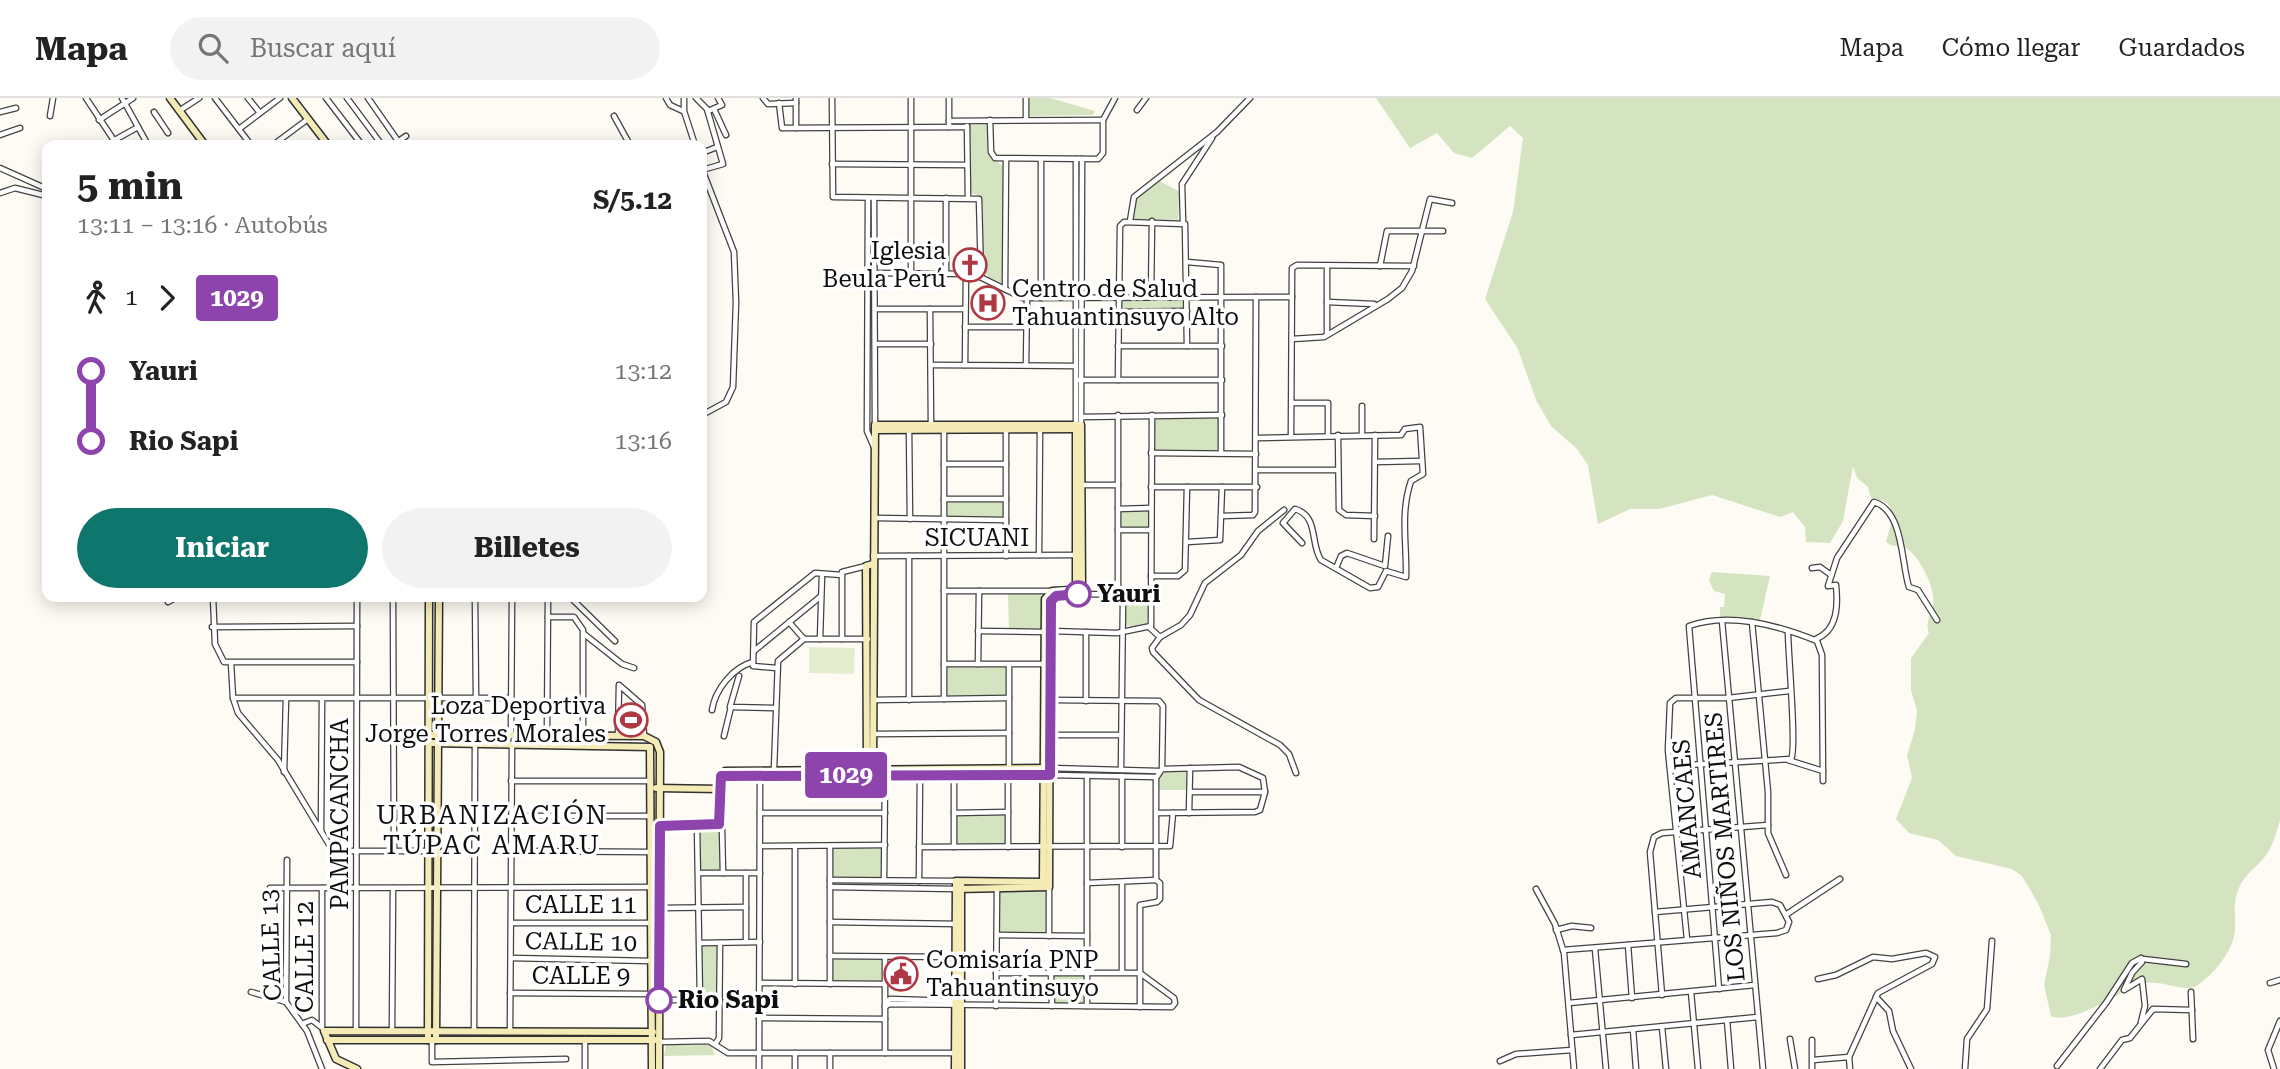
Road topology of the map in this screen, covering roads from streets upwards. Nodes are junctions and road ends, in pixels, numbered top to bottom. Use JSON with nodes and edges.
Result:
{"nodes":[{"id":1,"x":52,"y":98,"type":"edge"},
{"id":2,"x":86,"y":98,"type":"edge"},
{"id":3,"x":133,"y":98,"type":"edge"},
{"id":4,"x":170,"y":98,"type":"edge"},
{"id":5,"x":199,"y":98,"type":"edge"},
{"id":6,"x":215,"y":98,"type":"edge"},
{"id":7,"x":248,"y":98,"type":"edge"},
{"id":8,"x":280,"y":98,"type":"edge"},
{"id":9,"x":292,"y":98,"type":"edge"},
{"id":10,"x":326,"y":98,"type":"edge"},
{"id":11,"x":347,"y":98,"type":"edge"},
{"id":12,"x":368,"y":98,"type":"edge"},
{"id":13,"x":666,"y":98,"type":"edge"},
{"id":14,"x":679,"y":98,"type":"edge"},
{"id":15,"x":684,"y":98,"type":"edge"},
{"id":16,"x":696,"y":98,"type":"edge"},
{"id":17,"x":718,"y":98,"type":"edge"},
{"id":18,"x":832,"y":98,"type":"edge"},
{"id":19,"x":911,"y":98,"type":"edge"},
{"id":20,"x":949,"y":98,"type":"edge"},
{"id":21,"x":1026,"y":98,"type":"edge"},
{"id":22,"x":1115,"y":98,"type":"edge"},
{"id":23,"x":1146,"y":98,"type":"edge"},
{"id":24,"x":1250,"y":98,"type":"edge"},
{"id":25,"x":764,"y":100,"type":"edge"},
{"id":26,"x":123,"y":101,"type":"edge"},
{"id":27,"x":796,"y":101,"type":"edge"},
{"id":28,"x":779,"y":103,"type":"junction"},
{"id":29,"x":16,"y":108,"type":"dead end"},
{"id":30,"x":683,"y":108,"type":"junction"},
{"id":31,"x":714,"y":109,"type":"junction"},
{"id":32,"x":1137,"y":110,"type":"dead end"},
{"id":33,"x":179,"y":111,"type":"junction"},
{"id":34,"x":708,"y":111,"type":"junction"},
{"id":35,"x":0,"y":112,"type":"edge"},
{"id":36,"x":154,"y":112,"type":"dead end"},
{"id":37,"x":260,"y":113,"type":"junction"},
{"id":38,"x":50,"y":116,"type":"dead end"},
{"id":39,"x":614,"y":116,"type":"dead end"},
{"id":40,"x":308,"y":119,"type":"junction"},
{"id":41,"x":99,"y":120,"type":"junction"},
{"id":42,"x":967,"y":120,"type":"junction"},
{"id":43,"x":990,"y":120,"type":"junction"},
{"id":44,"x":1026,"y":120,"type":"junction"},
{"id":45,"x":1103,"y":120,"type":"junction"},
{"id":46,"x":949,"y":121,"type":"junction"},
{"id":47,"x":138,"y":127,"type":"junction"},
{"id":48,"x":949,"y":127,"type":"junction"},
{"id":49,"x":967,"y":127,"type":"junction"},
{"id":50,"x":20,"y":128,"type":"dead end"},
{"id":51,"x":796,"y":128,"type":"junction"},
{"id":52,"x":831,"y":128,"type":"junction"},
{"id":53,"x":911,"y":128,"type":"junction"},
{"id":54,"x":239,"y":129,"type":"junction"},
{"id":55,"x":1217,"y":132,"type":"junction"},
{"id":56,"x":168,"y":133,"type":"dead end"},
{"id":57,"x":0,"y":135,"type":"edge"},
{"id":58,"x":726,"y":135,"type":"dead end"},
{"id":59,"x":406,"y":136,"type":"dead end"},
{"id":60,"x":113,"y":140,"type":"edge"},
{"id":61,"x":119,"y":140,"type":"edge"},
{"id":62,"x":145,"y":140,"type":"edge"},
{"id":63,"x":201,"y":140,"type":"edge"},
{"id":64,"x":247,"y":140,"type":"edge"},
{"id":65,"x":280,"y":140,"type":"edge"},
{"id":66,"x":324,"y":140,"type":"edge"},
{"id":67,"x":358,"y":140,"type":"edge"},
{"id":68,"x":378,"y":140,"type":"edge"},
{"id":69,"x":397,"y":140,"type":"edge"},
{"id":70,"x":400,"y":140,"type":"edge"},
{"id":71,"x":627,"y":140,"type":"edge"},
{"id":72,"x":693,"y":140,"type":"edge"},
{"id":73,"x":717,"y":147,"type":"junction"},
{"id":74,"x":1194,"y":149,"type":"junction"},
{"id":75,"x":707,"y":151,"type":"edge"},
{"id":76,"x":1200,"y":153,"type":"junction"},
{"id":77,"x":1006,"y":159,"type":"junction"},
{"id":78,"x":1041,"y":159,"type":"junction"},
{"id":79,"x":1079,"y":159,"type":"junction"},
{"id":80,"x":1179,"y":161,"type":"junction"},
{"id":81,"x":831,"y":164,"type":"junction"},
{"id":82,"x":911,"y":164,"type":"junction"},
{"id":83,"x":967,"y":164,"type":"junction"},
{"id":84,"x":707,"y":168,"type":"edge"},
{"id":85,"x":1190,"y":168,"type":"junction"},
{"id":86,"x":0,"y":169,"type":"edge"},
{"id":87,"x":707,"y":183,"type":"edge"},
{"id":88,"x":42,"y":187,"type":"edge"},
{"id":89,"x":0,"y":193,"type":"edge"},
{"id":90,"x":42,"y":195,"type":"edge"},
{"id":91,"x":911,"y":198,"type":"junction"},
{"id":92,"x":946,"y":198,"type":"junction"},
{"id":93,"x":968,"y":198,"type":"junction"},
{"id":94,"x":868,"y":199,"type":"junction"},
{"id":95,"x":874,"y":199,"type":"junction"},
{"id":96,"x":1452,"y":203,"type":"dead end"},
{"id":97,"x":1130,"y":221,"type":"junction"},
{"id":98,"x":1152,"y":221,"type":"junction"},
{"id":99,"x":1183,"y":222,"type":"junction"},
{"id":100,"x":1443,"y":231,"type":"dead end"},
{"id":101,"x":1420,"y":232,"type":"junction"},
{"id":102,"x":1187,"y":262,"type":"junction"},
{"id":103,"x":1327,"y":265,"type":"junction"},
{"id":104,"x":1380,"y":266,"type":"junction"},
{"id":105,"x":1413,"y":266,"type":"junction"},
{"id":106,"x":867,"y":273,"type":"junction"},
{"id":107,"x":874,"y":273,"type":"junction"},
{"id":108,"x":911,"y":274,"type":"junction"},
{"id":109,"x":946,"y":274,"type":"junction"},
{"id":110,"x":966,"y":274,"type":"junction"},
{"id":111,"x":981,"y":277,"type":"junction"},
{"id":112,"x":1005,"y":289,"type":"junction"},
{"id":113,"x":1118,"y":297,"type":"junction"},
{"id":114,"x":1151,"y":297,"type":"junction"},
{"id":115,"x":1186,"y":297,"type":"junction"},
{"id":116,"x":1222,"y":297,"type":"junction"},
{"id":117,"x":1256,"y":297,"type":"junction"},
{"id":118,"x":1292,"y":297,"type":"junction"},
{"id":119,"x":1027,"y":298,"type":"junction"},
{"id":120,"x":1041,"y":298,"type":"junction"},
{"id":121,"x":1079,"y":298,"type":"junction"},
{"id":122,"x":1327,"y":302,"type":"junction"},
{"id":123,"x":1375,"y":304,"type":"junction"},
{"id":124,"x":874,"y":309,"type":"junction"},
{"id":125,"x":930,"y":309,"type":"junction"},
{"id":126,"x":965,"y":309,"type":"junction"},
{"id":127,"x":1186,"y":311,"type":"junction"},
{"id":128,"x":1118,"y":312,"type":"junction"},
{"id":129,"x":965,"y":327,"type":"junction"},
{"id":130,"x":1027,"y":327,"type":"junction"},
{"id":131,"x":1327,"y":335,"type":"junction"},
{"id":132,"x":1292,"y":339,"type":"junction"},
{"id":133,"x":875,"y":344,"type":"junction"},
{"id":134,"x":931,"y":344,"type":"junction"},
{"id":135,"x":1118,"y":346,"type":"junction"},
{"id":136,"x":1187,"y":346,"type":"junction"},
{"id":137,"x":1222,"y":346,"type":"junction"},
{"id":138,"x":931,"y":365,"type":"junction"},
{"id":139,"x":965,"y":365,"type":"junction"},
{"id":140,"x":1026,"y":365,"type":"junction"},
{"id":141,"x":1076,"y":366,"type":"junction"},
{"id":142,"x":1079,"y":380,"type":"junction"},
{"id":143,"x":1118,"y":380,"type":"junction"},
{"id":144,"x":1222,"y":380,"type":"junction"},
{"id":145,"x":1292,"y":403,"type":"junction"},
{"id":146,"x":1362,"y":405,"type":"dead end"},
{"id":147,"x":707,"y":412,"type":"edge"},
{"id":148,"x":1118,"y":415,"type":"junction"},
{"id":149,"x":1152,"y":415,"type":"junction"},
{"id":150,"x":1222,"y":415,"type":"junction"},
{"id":151,"x":931,"y":424,"type":"junction"},
{"id":152,"x":1079,"y":425,"type":"junction"},
{"id":153,"x":875,"y":427,"type":"junction"},
{"id":154,"x":944,"y":427,"type":"junction"},
{"id":155,"x":1006,"y":427,"type":"junction"},
{"id":156,"x":909,"y":429,"type":"junction"},
{"id":157,"x":1040,"y":429,"type":"junction"},
{"id":158,"x":1375,"y":434,"type":"junction"},
{"id":159,"x":1291,"y":435,"type":"junction"},
{"id":160,"x":1328,"y":435,"type":"junction"},
{"id":161,"x":1338,"y":435,"type":"junction"},
{"id":162,"x":1362,"y":435,"type":"junction"},
{"id":163,"x":1256,"y":438,"type":"junction"},
{"id":164,"x":874,"y":447,"type":"junction"},
{"id":165,"x":1152,"y":453,"type":"junction"},
{"id":166,"x":1221,"y":453,"type":"junction"},
{"id":167,"x":1256,"y":454,"type":"junction"},
{"id":168,"x":1420,"y":461,"type":"junction"},
{"id":169,"x":1375,"y":462,"type":"junction"},
{"id":170,"x":944,"y":464,"type":"junction"},
{"id":171,"x":1006,"y":464,"type":"junction"},
{"id":172,"x":1256,"y":470,"type":"junction"},
{"id":173,"x":1338,"y":470,"type":"junction"},
{"id":174,"x":1082,"y":485,"type":"junction"},
{"id":175,"x":1118,"y":485,"type":"junction"},
{"id":176,"x":1151,"y":487,"type":"junction"},
{"id":177,"x":1186,"y":487,"type":"junction"},
{"id":178,"x":1222,"y":487,"type":"junction"},
{"id":179,"x":1256,"y":487,"type":"junction"},
{"id":180,"x":944,"y":499,"type":"junction"},
{"id":181,"x":1006,"y":499,"type":"junction"},
{"id":182,"x":1151,"y":508,"type":"junction"},
{"id":183,"x":1118,"y":509,"type":"junction"},
{"id":184,"x":1284,"y":509,"type":"dead end"},
{"id":185,"x":1222,"y":516,"type":"junction"},
{"id":186,"x":1375,"y":516,"type":"junction"},
{"id":187,"x":874,"y":518,"type":"junction"},
{"id":188,"x":910,"y":519,"type":"junction"},
{"id":189,"x":944,"y":519,"type":"junction"},
{"id":190,"x":1006,"y":520,"type":"junction"},
{"id":191,"x":1118,"y":530,"type":"junction"},
{"id":192,"x":1151,"y":530,"type":"junction"},
{"id":193,"x":1388,"y":536,"type":"dead end"},
{"id":194,"x":1374,"y":539,"type":"dead end"},
{"id":195,"x":1187,"y":542,"type":"junction"},
{"id":196,"x":1302,"y":543,"type":"dead end"},
{"id":197,"x":1039,"y":555,"type":"junction"},
{"id":198,"x":1079,"y":555,"type":"junction"},
{"id":199,"x":873,"y":556,"type":"junction"},
{"id":200,"x":909,"y":556,"type":"junction"},
{"id":201,"x":944,"y":556,"type":"junction"},
{"id":202,"x":1006,"y":556,"type":"junction"},
{"id":203,"x":870,"y":565,"type":"junction"},
{"id":204,"x":1336,"y":568,"type":"junction"},
{"id":205,"x":1812,"y":568,"type":"dead end"},
{"id":206,"x":822,"y":575,"type":"junction"},
{"id":207,"x":842,"y":575,"type":"junction"},
{"id":208,"x":1831,"y":575,"type":"junction"},
{"id":209,"x":1151,"y":576,"type":"junction"},
{"id":210,"x":944,"y":591,"type":"junction"},
{"id":211,"x":979,"y":591,"type":"junction"},
{"id":212,"x":1052,"y":591,"type":"junction"},
{"id":213,"x":1078,"y":594,"type":"junction"},
{"id":214,"x":1151,"y":595,"type":"junction"},
{"id":215,"x":1120,"y":596,"type":"junction"},
{"id":216,"x":820,"y":597,"type":"junction"},
{"id":217,"x":213,"y":602,"type":"edge"},
{"id":218,"x":357,"y":602,"type":"edge"},
{"id":219,"x":393,"y":602,"type":"edge"},
{"id":220,"x":429,"y":602,"type":"edge"},
{"id":221,"x":439,"y":602,"type":"edge"},
{"id":222,"x":475,"y":602,"type":"edge"},
{"id":223,"x":512,"y":602,"type":"edge"},
{"id":224,"x":548,"y":602,"type":"edge"},
{"id":225,"x":575,"y":602,"type":"edge"},
{"id":226,"x":548,"y":617,"type":"junction"},
{"id":227,"x":1937,"y":620,"type":"dead end"},
{"id":228,"x":1722,"y":621,"type":"junction"},
{"id":229,"x":789,"y":622,"type":"junction"},
{"id":230,"x":1752,"y":622,"type":"junction"},
{"id":231,"x":357,"y":626,"type":"junction"},
{"id":232,"x":212,"y":627,"type":"junction"},
{"id":233,"x":1150,"y":628,"type":"junction"},
{"id":234,"x":978,"y":631,"type":"junction"},
{"id":235,"x":1047,"y":631,"type":"junction"},
{"id":236,"x":1122,"y":631,"type":"junction"},
{"id":237,"x":1086,"y":632,"type":"junction"},
{"id":238,"x":1788,"y":632,"type":"junction"},
{"id":239,"x":583,"y":633,"type":"junction"},
{"id":240,"x":1160,"y":637,"type":"junction"},
{"id":241,"x":804,"y":639,"type":"junction"},
{"id":242,"x":820,"y":639,"type":"junction"},
{"id":243,"x":842,"y":639,"type":"junction"},
{"id":244,"x":870,"y":639,"type":"junction"},
{"id":245,"x":1815,"y":639,"type":"junction"},
{"id":246,"x":615,"y":641,"type":"dead end"},
{"id":247,"x":753,"y":651,"type":"junction"},
{"id":248,"x":357,"y":662,"type":"junction"},
{"id":249,"x":231,"y":663,"type":"junction"},
{"id":250,"x":753,"y":664,"type":"junction"},
{"id":251,"x":944,"y":664,"type":"junction"},
{"id":252,"x":978,"y":664,"type":"junction"},
{"id":253,"x":1048,"y":664,"type":"junction"},
{"id":254,"x":1009,"y":665,"type":"junction"},
{"id":255,"x":776,"y":667,"type":"junction"},
{"id":256,"x":634,"y":668,"type":"dead end"},
{"id":257,"x":739,"y":676,"type":"dead end"},
{"id":258,"x":1789,"y":691,"type":"junction"},
{"id":259,"x":1759,"y":695,"type":"junction"},
{"id":260,"x":233,"y":698,"type":"junction"},
{"id":261,"x":393,"y":698,"type":"junction"},
{"id":262,"x":429,"y":698,"type":"junction"},
{"id":263,"x":439,"y":698,"type":"junction"},
{"id":264,"x":475,"y":698,"type":"junction"},
{"id":265,"x":511,"y":698,"type":"junction"},
{"id":266,"x":1009,"y":698,"type":"junction"},
{"id":267,"x":1728,"y":698,"type":"junction"},
{"id":268,"x":286,"y":699,"type":"junction"},
{"id":269,"x":322,"y":699,"type":"junction"},
{"id":270,"x":358,"y":699,"type":"junction"},
{"id":271,"x":944,"y":699,"type":"junction"},
{"id":272,"x":1122,"y":699,"type":"junction"},
{"id":273,"x":1695,"y":699,"type":"junction"},
{"id":274,"x":870,"y":700,"type":"junction"},
{"id":275,"x":909,"y":700,"type":"junction"},
{"id":276,"x":1050,"y":700,"type":"junction"},
{"id":277,"x":1086,"y":701,"type":"junction"},
{"id":278,"x":730,"y":706,"type":"junction"},
{"id":279,"x":775,"y":708,"type":"junction"},
{"id":280,"x":712,"y":710,"type":"dead end"},
{"id":281,"x":1009,"y":733,"type":"junction"},
{"id":282,"x":547,"y":734,"type":"junction"},
{"id":283,"x":583,"y":734,"type":"junction"},
{"id":284,"x":870,"y":734,"type":"junction"},
{"id":285,"x":511,"y":735,"type":"junction"},
{"id":286,"x":1050,"y":735,"type":"junction"},
{"id":287,"x":1121,"y":735,"type":"junction"},
{"id":288,"x":618,"y":736,"type":"junction"},
{"id":289,"x":644,"y":736,"type":"junction"},
{"id":290,"x":724,"y":736,"type":"dead end"},
{"id":291,"x":430,"y":739,"type":"junction"},
{"id":292,"x":439,"y":739,"type":"junction"},
{"id":293,"x":475,"y":744,"type":"junction"},
{"id":294,"x":512,"y":744,"type":"junction"},
{"id":295,"x":1766,"y":760,"type":"junction"},
{"id":296,"x":1788,"y":760,"type":"junction"},
{"id":297,"x":1734,"y":761,"type":"junction"},
{"id":298,"x":1701,"y":765,"type":"junction"},
{"id":299,"x":1670,"y":766,"type":"junction"},
{"id":300,"x":870,"y":768,"type":"junction"},
{"id":301,"x":1190,"y":768,"type":"junction"},
{"id":302,"x":775,"y":769,"type":"junction"},
{"id":303,"x":1121,"y":769,"type":"junction"},
{"id":304,"x":1823,"y":771,"type":"junction"},
{"id":305,"x":284,"y":772,"type":"junction"},
{"id":306,"x":1009,"y":772,"type":"junction"},
{"id":307,"x":1047,"y":772,"type":"junction"},
{"id":308,"x":1159,"y":772,"type":"junction"},
{"id":309,"x":1296,"y":774,"type":"dead end"},
{"id":310,"x":760,"y":775,"type":"junction"},
{"id":311,"x":721,"y":776,"type":"junction"},
{"id":312,"x":885,"y":776,"type":"junction"},
{"id":313,"x":920,"y":776,"type":"junction"},
{"id":314,"x":954,"y":776,"type":"junction"},
{"id":315,"x":1087,"y":776,"type":"junction"},
{"id":316,"x":1122,"y":776,"type":"junction"},
{"id":317,"x":511,"y":781,"type":"junction"},
{"id":318,"x":1823,"y":781,"type":"dead end"},
{"id":319,"x":654,"y":786,"type":"junction"},
{"id":320,"x":720,"y":789,"type":"junction"},
{"id":321,"x":1190,"y":792,"type":"junction"},
{"id":322,"x":1265,"y":792,"type":"junction"},
{"id":323,"x":1008,"y":812,"type":"junction"},
{"id":324,"x":760,"y":813,"type":"junction"},
{"id":325,"x":885,"y":813,"type":"junction"},
{"id":326,"x":954,"y":813,"type":"junction"},
{"id":327,"x":1156,"y":813,"type":"junction"},
{"id":328,"x":1173,"y":813,"type":"junction"},
{"id":329,"x":1189,"y":813,"type":"junction"},
{"id":330,"x":511,"y":816,"type":"junction"},
{"id":331,"x":652,"y":816,"type":"junction"},
{"id":332,"x":719,"y":824,"type":"junction"},
{"id":333,"x":1768,"y":825,"type":"junction"},
{"id":334,"x":660,"y":826,"type":"junction"},
{"id":335,"x":698,"y":826,"type":"junction"},
{"id":336,"x":1741,"y":827,"type":"junction"},
{"id":337,"x":1707,"y":829,"type":"junction"},
{"id":338,"x":321,"y":832,"type":"junction"},
{"id":339,"x":1678,"y":832,"type":"junction"},
{"id":340,"x":885,"y":845,"type":"junction"},
{"id":341,"x":760,"y":846,"type":"junction"},
{"id":342,"x":795,"y":846,"type":"junction"},
{"id":343,"x":830,"y":846,"type":"junction"},
{"id":344,"x":919,"y":847,"type":"junction"},
{"id":345,"x":954,"y":847,"type":"junction"},
{"id":346,"x":1008,"y":847,"type":"junction"},
{"id":347,"x":1048,"y":847,"type":"junction"},
{"id":348,"x":1087,"y":847,"type":"junction"},
{"id":349,"x":1122,"y":847,"type":"junction"},
{"id":350,"x":1157,"y":847,"type":"junction"},
{"id":351,"x":358,"y":851,"type":"junction"},
{"id":352,"x":394,"y":851,"type":"junction"},
{"id":353,"x":430,"y":851,"type":"junction"},
{"id":354,"x":511,"y":851,"type":"junction"},
{"id":355,"x":652,"y":852,"type":"junction"},
{"id":356,"x":287,"y":860,"type":"dead end"},
{"id":357,"x":699,"y":873,"type":"junction"},
{"id":358,"x":723,"y":873,"type":"junction"},
{"id":359,"x":746,"y":873,"type":"junction"},
{"id":360,"x":760,"y":873,"type":"junction"},
{"id":361,"x":1786,"y":875,"type":"dead end"},
{"id":362,"x":1840,"y":879,"type":"dead end"},
{"id":363,"x":830,"y":880,"type":"junction"},
{"id":364,"x":884,"y":880,"type":"junction"},
{"id":365,"x":1156,"y":880,"type":"junction"},
{"id":366,"x":919,"y":881,"type":"junction"},
{"id":367,"x":1122,"y":882,"type":"junction"},
{"id":368,"x":1087,"y":883,"type":"junction"},
{"id":369,"x":1047,"y":884,"type":"junction"},
{"id":370,"x":958,"y":885,"type":"junction"},
{"id":371,"x":270,"y":887,"type":"dead end"},
{"id":372,"x":434,"y":887,"type":"junction"},
{"id":373,"x":474,"y":887,"type":"junction"},
{"id":374,"x":512,"y":887,"type":"junction"},
{"id":375,"x":656,"y":887,"type":"junction"},
{"id":376,"x":830,"y":887,"type":"junction"},
{"id":377,"x":286,"y":888,"type":"junction"},
{"id":378,"x":322,"y":888,"type":"junction"},
{"id":379,"x":358,"y":888,"type":"junction"},
{"id":380,"x":393,"y":888,"type":"junction"},
{"id":381,"x":997,"y":888,"type":"junction"},
{"id":382,"x":1536,"y":889,"type":"dead end"},
{"id":383,"x":1748,"y":904,"type":"junction"},
{"id":384,"x":1714,"y":906,"type":"junction"},
{"id":385,"x":746,"y":907,"type":"junction"},
{"id":386,"x":659,"y":908,"type":"junction"},
{"id":387,"x":700,"y":908,"type":"junction"},
{"id":388,"x":1684,"y":908,"type":"junction"},
{"id":389,"x":1655,"y":912,"type":"junction"},
{"id":390,"x":1787,"y":914,"type":"junction"},
{"id":391,"x":830,"y":922,"type":"junction"},
{"id":392,"x":511,"y":923,"type":"junction"},
{"id":393,"x":651,"y":923,"type":"junction"},
{"id":394,"x":958,"y":924,"type":"junction"},
{"id":395,"x":1591,"y":928,"type":"dead end"},
{"id":396,"x":1556,"y":930,"type":"junction"},
{"id":397,"x":1751,"y":934,"type":"junction"},
{"id":398,"x":996,"y":935,"type":"junction"},
{"id":399,"x":1049,"y":936,"type":"junction"},
{"id":400,"x":1087,"y":936,"type":"junction"},
{"id":401,"x":1716,"y":937,"type":"junction"},
{"id":402,"x":1686,"y":939,"type":"junction"},
{"id":403,"x":1992,"y":941,"type":"dead end"},
{"id":404,"x":701,"y":943,"type":"junction"},
{"id":405,"x":720,"y":943,"type":"junction"},
{"id":406,"x":746,"y":943,"type":"junction"},
{"id":407,"x":760,"y":943,"type":"junction"},
{"id":408,"x":1657,"y":943,"type":"junction"},
{"id":409,"x":1628,"y":945,"type":"junction"},
{"id":410,"x":1595,"y":949,"type":"junction"},
{"id":411,"x":1563,"y":950,"type":"junction"},
{"id":412,"x":830,"y":956,"type":"junction"},
{"id":413,"x":885,"y":957,"type":"junction"},
{"id":414,"x":955,"y":957,"type":"junction"},
{"id":415,"x":511,"y":958,"type":"junction"},
{"id":416,"x":2143,"y":959,"type":"junction"},
{"id":417,"x":651,"y":961,"type":"junction"},
{"id":418,"x":2186,"y":964,"type":"dead end"},
{"id":419,"x":1122,"y":972,"type":"junction"},
{"id":420,"x":1140,"y":972,"type":"junction"},
{"id":421,"x":996,"y":973,"type":"junction"},
{"id":422,"x":1051,"y":973,"type":"junction"},
{"id":423,"x":1087,"y":973,"type":"junction"},
{"id":424,"x":1818,"y":979,"type":"dead end"},
{"id":425,"x":2280,"y":980,"type":"edge"},
{"id":426,"x":760,"y":983,"type":"junction"},
{"id":427,"x":2270,"y":983,"type":"dead end"},
{"id":428,"x":795,"y":984,"type":"junction"},
{"id":429,"x":830,"y":984,"type":"junction"},
{"id":430,"x":885,"y":984,"type":"junction"},
{"id":431,"x":1755,"y":985,"type":"junction"},
{"id":432,"x":1719,"y":989,"type":"junction"},
{"id":433,"x":251,"y":992,"type":"dead end"},
{"id":434,"x":1690,"y":992,"type":"junction"},
{"id":435,"x":2191,"y":992,"type":"dead end"},
{"id":436,"x":510,"y":993,"type":"junction"},
{"id":437,"x":652,"y":995,"type":"junction"},
{"id":438,"x":1662,"y":995,"type":"junction"},
{"id":439,"x":1632,"y":998,"type":"junction"},
{"id":440,"x":1876,"y":998,"type":"junction"},
{"id":441,"x":659,"y":1000,"type":"junction"},
{"id":442,"x":700,"y":1000,"type":"junction"},
{"id":443,"x":720,"y":1000,"type":"junction"},
{"id":444,"x":1600,"y":1001,"type":"junction"},
{"id":445,"x":286,"y":1002,"type":"junction"},
{"id":446,"x":958,"y":1003,"type":"junction"},
{"id":447,"x":1569,"y":1003,"type":"junction"},
{"id":448,"x":885,"y":1005,"type":"junction"},
{"id":449,"x":996,"y":1006,"type":"junction"},
{"id":450,"x":1052,"y":1006,"type":"junction"},
{"id":451,"x":1087,"y":1006,"type":"junction"},
{"id":452,"x":1140,"y":1007,"type":"junction"},
{"id":453,"x":2192,"y":1010,"type":"junction"},
{"id":454,"x":1758,"y":1017,"type":"junction"},
{"id":455,"x":759,"y":1018,"type":"junction"},
{"id":456,"x":885,"y":1018,"type":"junction"},
{"id":457,"x":1727,"y":1020,"type":"junction"},
{"id":458,"x":2141,"y":1021,"type":"junction"},
{"id":459,"x":2280,"y":1021,"type":"edge"},
{"id":460,"x":302,"y":1024,"type":"junction"},
{"id":461,"x":1694,"y":1024,"type":"junction"},
{"id":462,"x":1662,"y":1027,"type":"junction"},
{"id":463,"x":323,"y":1029,"type":"junction"},
{"id":464,"x":1633,"y":1029,"type":"junction"},
{"id":465,"x":356,"y":1031,"type":"junction"},
{"id":466,"x":393,"y":1032,"type":"junction"},
{"id":467,"x":474,"y":1032,"type":"junction"},
{"id":468,"x":510,"y":1032,"type":"junction"},
{"id":469,"x":1603,"y":1032,"type":"junction"},
{"id":470,"x":1571,"y":1035,"type":"junction"},
{"id":471,"x":432,"y":1037,"type":"junction"},
{"id":472,"x":656,"y":1037,"type":"junction"},
{"id":473,"x":585,"y":1039,"type":"junction"},
{"id":474,"x":1790,"y":1039,"type":"dead end"},
{"id":475,"x":2193,"y":1039,"type":"dead end"},
{"id":476,"x":327,"y":1040,"type":"junction"},
{"id":477,"x":1812,"y":1040,"type":"dead end"},
{"id":478,"x":716,"y":1042,"type":"junction"},
{"id":479,"x":1572,"y":1050,"type":"junction"},
{"id":480,"x":759,"y":1053,"type":"junction"},
{"id":481,"x":795,"y":1053,"type":"junction"},
{"id":482,"x":830,"y":1053,"type":"junction"},
{"id":483,"x":885,"y":1053,"type":"junction"},
{"id":484,"x":958,"y":1053,"type":"junction"},
{"id":485,"x":1849,"y":1057,"type":"junction"},
{"id":486,"x":566,"y":1059,"type":"dead end"},
{"id":487,"x":1812,"y":1060,"type":"junction"},
{"id":488,"x":342,"y":1061,"type":"junction"},
{"id":489,"x":1500,"y":1061,"type":"dead end"},
{"id":490,"x":2057,"y":1066,"type":"dead end"},
{"id":491,"x":322,"y":1069,"type":"edge"},
{"id":492,"x":346,"y":1069,"type":"edge"},
{"id":493,"x":357,"y":1069,"type":"edge"},
{"id":494,"x":585,"y":1069,"type":"edge"},
{"id":495,"x":652,"y":1069,"type":"edge"},
{"id":496,"x":659,"y":1069,"type":"edge"},
{"id":497,"x":759,"y":1069,"type":"edge"},
{"id":498,"x":795,"y":1069,"type":"edge"},
{"id":499,"x":830,"y":1069,"type":"edge"},
{"id":500,"x":955,"y":1069,"type":"edge"},
{"id":501,"x":961,"y":1069,"type":"edge"},
{"id":502,"x":1574,"y":1069,"type":"edge"},
{"id":503,"x":1606,"y":1069,"type":"edge"},
{"id":504,"x":1636,"y":1069,"type":"edge"},
{"id":505,"x":1666,"y":1069,"type":"edge"},
{"id":506,"x":1698,"y":1069,"type":"edge"},
{"id":507,"x":1731,"y":1069,"type":"edge"},
{"id":508,"x":1763,"y":1069,"type":"edge"},
{"id":509,"x":1795,"y":1069,"type":"edge"},
{"id":510,"x":1812,"y":1069,"type":"edge"},
{"id":511,"x":1850,"y":1069,"type":"edge"},
{"id":512,"x":1911,"y":1069,"type":"edge"},
{"id":513,"x":1965,"y":1069,"type":"edge"},
{"id":514,"x":2100,"y":1069,"type":"edge"},
{"id":515,"x":2274,"y":1069,"type":"edge"}],
"edges":[{"from":1,"to":38,"type":"street"},
{"from":2,"to":41,"type":"street"},
{"from":3,"to":26,"type":"street"},
{"from":4,"to":33,"type":"street"},
{"from":5,"to":33,"type":"street"},
{"from":6,"to":54,"type":"street"},
{"from":7,"to":37,"type":"street"},
{"from":8,"to":37,"type":"street"},
{"from":9,"to":40,"type":"street"},
{"from":10,"to":67,"type":"street"},
{"from":11,"to":68,"type":"street"},
{"from":12,"to":69,"type":"street"},
{"from":13,"to":30,"type":"street"},
{"from":14,"to":30,"type":"street"},
{"from":15,"to":30,"type":"street"},
{"from":16,"to":34,"type":"street"},
{"from":17,"to":31,"type":"street"},
{"from":18,"to":52,"type":"street"},
{"from":19,"to":53,"type":"street"},
{"from":20,"to":46,"type":"street"},
{"from":21,"to":44,"type":"street"},
{"from":22,"to":45,"type":"street"},
{"from":23,"to":32,"type":"street"},
{"from":24,"to":55,"type":"street"},
{"from":25,"to":28,"type":"street"},
{"from":26,"to":41,"type":"street"},
{"from":26,"to":47,"type":"street"},
{"from":27,"to":28,"type":"street"},
{"from":27,"to":51,"type":"street"},
{"from":28,"to":51,"type":"street"},
{"from":29,"to":35,"type":"street"},
{"from":30,"to":72,"type":"street"},
{"from":31,"to":34,"type":"street"},
{"from":31,"to":58,"type":"street"},
{"from":33,"to":63,"type":"street"},
{"from":34,"to":73,"type":"street"},
{"from":36,"to":56,"type":"street"},
{"from":37,"to":54,"type":"street"},
{"from":39,"to":71,"type":"street"},
{"from":40,"to":65,"type":"street"},
{"from":40,"to":66,"type":"street"},
{"from":41,"to":60,"type":"street"},
{"from":42,"to":43,"type":"street"},
{"from":42,"to":46,"type":"street"},
{"from":42,"to":49,"type":"street"},
{"from":43,"to":44,"type":"street"},
{"from":43,"to":77,"type":"street"},
{"from":44,"to":45,"type":"street"},
{"from":45,"to":79,"type":"street"},
{"from":46,"to":48,"type":"street"},
{"from":47,"to":61,"type":"street"},
{"from":47,"to":62,"type":"street"},
{"from":48,"to":49,"type":"street"},
{"from":48,"to":53,"type":"street"},
{"from":49,"to":83,"type":"street"},
{"from":50,"to":57,"type":"street"},
{"from":51,"to":52,"type":"street"},
{"from":52,"to":53,"type":"street"},
{"from":52,"to":81,"type":"street"},
{"from":53,"to":82,"type":"street"},
{"from":54,"to":64,"type":"street"},
{"from":55,"to":74,"type":"street"},
{"from":55,"to":76,"type":"street"},
{"from":59,"to":70,"type":"street"},
{"from":73,"to":75,"type":"street"},
{"from":73,"to":84,"type":"street"},
{"from":74,"to":76,"type":"street"},
{"from":74,"to":80,"type":"street"},
{"from":76,"to":85,"type":"street"},
{"from":77,"to":78,"type":"street"},
{"from":77,"to":112,"type":"street"},
{"from":78,"to":79,"type":"street"},
{"from":78,"to":120,"type":"street"},
{"from":79,"to":121,"type":"street"},
{"from":80,"to":85,"type":"street"},
{"from":80,"to":97,"type":"street"},
{"from":81,"to":82,"type":"street"},
{"from":81,"to":94,"type":"street"},
{"from":82,"to":83,"type":"street"},
{"from":82,"to":91,"type":"street"},
{"from":83,"to":93,"type":"street"},
{"from":85,"to":99,"type":"street"},
{"from":86,"to":88,"type":"street"},
{"from":87,"to":147,"type":"street"},
{"from":89,"to":90,"type":"street"},
{"from":91,"to":92,"type":"street"},
{"from":91,"to":95,"type":"street"},
{"from":91,"to":108,"type":"street"},
{"from":92,"to":93,"type":"street"},
{"from":92,"to":109,"type":"street"},
{"from":93,"to":111,"type":"street"},
{"from":94,"to":95,"type":"street"},
{"from":94,"to":106,"type":"street"},
{"from":95,"to":107,"type":"street"},
{"from":96,"to":101,"type":"street"},
{"from":97,"to":98,"type":"street"},
{"from":97,"to":113,"type":"street"},
{"from":98,"to":99,"type":"street"},
{"from":98,"to":114,"type":"street"},
{"from":99,"to":102,"type":"street"},
{"from":100,"to":101,"type":"street"},
{"from":101,"to":104,"type":"street"},
{"from":101,"to":105,"type":"street"},
{"from":102,"to":115,"type":"street"},
{"from":102,"to":116,"type":"street"},
{"from":103,"to":104,"type":"street"},
{"from":103,"to":118,"type":"street"},
{"from":103,"to":122,"type":"street"},
{"from":104,"to":105,"type":"street"},
{"from":105,"to":123,"type":"street"},
{"from":106,"to":107,"type":"street"},
{"from":106,"to":164,"type":"street"},
{"from":107,"to":108,"type":"street"},
{"from":107,"to":124,"type":"street"},
{"from":108,"to":109,"type":"street"},
{"from":109,"to":110,"type":"street"},
{"from":110,"to":111,"type":"street"},
{"from":110,"to":126,"type":"street"},
{"from":111,"to":112,"type":"street"},
{"from":112,"to":119,"type":"street"},
{"from":113,"to":114,"type":"street"},
{"from":113,"to":121,"type":"street"},
{"from":113,"to":128,"type":"street"},
{"from":114,"to":115,"type":"street"},
{"from":115,"to":116,"type":"street"},
{"from":115,"to":127,"type":"street"},
{"from":116,"to":117,"type":"street"},
{"from":116,"to":137,"type":"street"},
{"from":117,"to":118,"type":"street"},
{"from":117,"to":163,"type":"street"},
{"from":118,"to":132,"type":"street"},
{"from":119,"to":120,"type":"street"},
{"from":119,"to":130,"type":"street"},
{"from":120,"to":121,"type":"street"},
{"from":121,"to":141,"type":"street"},
{"from":121,"to":142,"type":"street"},
{"from":122,"to":123,"type":"street"},
{"from":122,"to":131,"type":"street"},
{"from":123,"to":131,"type":"street"},
{"from":124,"to":125,"type":"street"},
{"from":124,"to":133,"type":"street"},
{"from":125,"to":126,"type":"street"},
{"from":125,"to":134,"type":"street"},
{"from":126,"to":129,"type":"street"},
{"from":127,"to":128,"type":"street"},
{"from":127,"to":136,"type":"street"},
{"from":128,"to":135,"type":"street"},
{"from":129,"to":130,"type":"street"},
{"from":129,"to":139,"type":"street"},
{"from":130,"to":140,"type":"street"},
{"from":131,"to":132,"type":"street"},
{"from":132,"to":145,"type":"street"},
{"from":133,"to":134,"type":"street"},
{"from":133,"to":153,"type":"street"},
{"from":134,"to":138,"type":"street"},
{"from":135,"to":136,"type":"street"},
{"from":135,"to":143,"type":"street"},
{"from":136,"to":137,"type":"street"},
{"from":137,"to":144,"type":"street"},
{"from":138,"to":139,"type":"street"},
{"from":138,"to":151,"type":"street"},
{"from":139,"to":140,"type":"street"},
{"from":140,"to":141,"type":"street"},
{"from":141,"to":142,"type":"street"},
{"from":142,"to":143,"type":"street"},
{"from":142,"to":152,"type":"street"},
{"from":142,"to":152,"type":"street"},
{"from":143,"to":144,"type":"street"},
{"from":144,"to":150,"type":"street"},
{"from":145,"to":159,"type":"street"},
{"from":145,"to":160,"type":"street"},
{"from":146,"to":162,"type":"street"},
{"from":148,"to":149,"type":"street"},
{"from":148,"to":152,"type":"street"},
{"from":148,"to":175,"type":"street"},
{"from":149,"to":150,"type":"street"},
{"from":149,"to":165,"type":"street"},
{"from":150,"to":166,"type":"street"},
{"from":151,"to":153,"type":"street"},
{"from":151,"to":154,"type":"street"},
{"from":152,"to":155,"type":"street"},
{"from":152,"to":157,"type":"street"},
{"from":152,"to":174,"type":"street"},
{"from":152,"to":198,"type":"street"},
{"from":153,"to":156,"type":"street"},
{"from":153,"to":164,"type":"street"},
{"from":154,"to":155,"type":"street"},
{"from":154,"to":156,"type":"street"},
{"from":154,"to":170,"type":"street"},
{"from":155,"to":157,"type":"street"},
{"from":155,"to":171,"type":"street"},
{"from":156,"to":188,"type":"street"},
{"from":157,"to":197,"type":"street"},
{"from":158,"to":162,"type":"street"},
{"from":158,"to":168,"type":"street"},
{"from":158,"to":169,"type":"street"},
{"from":159,"to":160,"type":"street"},
{"from":159,"to":163,"type":"street"},
{"from":160,"to":161,"type":"street"},
{"from":161,"to":162,"type":"street"},
{"from":161,"to":173,"type":"street"},
{"from":163,"to":167,"type":"street"},
{"from":164,"to":187,"type":"street"},
{"from":165,"to":166,"type":"street"},
{"from":165,"to":176,"type":"street"},
{"from":166,"to":167,"type":"street"},
{"from":167,"to":172,"type":"street"},
{"from":168,"to":169,"type":"street"},
{"from":168,"to":204,"type":"street"},
{"from":169,"to":186,"type":"street"},
{"from":170,"to":171,"type":"street"},
{"from":170,"to":180,"type":"street"},
{"from":171,"to":181,"type":"street"},
{"from":172,"to":173,"type":"street"},
{"from":172,"to":179,"type":"street"},
{"from":173,"to":186,"type":"street"},
{"from":174,"to":175,"type":"street"},
{"from":174,"to":198,"type":"street"},
{"from":175,"to":183,"type":"street"},
{"from":176,"to":177,"type":"street"},
{"from":176,"to":182,"type":"street"},
{"from":177,"to":178,"type":"street"},
{"from":177,"to":195,"type":"street"},
{"from":178,"to":179,"type":"street"},
{"from":178,"to":185,"type":"street"},
{"from":179,"to":185,"type":"street"},
{"from":180,"to":181,"type":"street"},
{"from":180,"to":189,"type":"street"},
{"from":181,"to":190,"type":"street"},
{"from":182,"to":183,"type":"street"},
{"from":182,"to":192,"type":"street"},
{"from":183,"to":191,"type":"street"},
{"from":184,"to":240,"type":"street"},
{"from":185,"to":195,"type":"street"},
{"from":186,"to":194,"type":"street"},
{"from":187,"to":188,"type":"street"},
{"from":187,"to":199,"type":"street"},
{"from":188,"to":189,"type":"street"},
{"from":189,"to":190,"type":"street"},
{"from":189,"to":201,"type":"street"},
{"from":190,"to":202,"type":"street"},
{"from":191,"to":192,"type":"street"},
{"from":191,"to":215,"type":"street"},
{"from":192,"to":209,"type":"street"},
{"from":193,"to":204,"type":"street"},
{"from":195,"to":209,"type":"street"},
{"from":196,"to":204,"type":"street"},
{"from":197,"to":198,"type":"street","name":"SICUANI"},
{"from":197,"to":202,"type":"street","name":"SICUANI"},
{"from":198,"to":212,"type":"street"},
{"from":198,"to":213,"type":"street"},
{"from":199,"to":200,"type":"street","name":"SICUANI"},
{"from":199,"to":203,"type":"street"},
{"from":200,"to":201,"type":"street","name":"SICUANI"},
{"from":200,"to":275,"type":"street"},
{"from":201,"to":202,"type":"street","name":"SICUANI"},
{"from":201,"to":210,"type":"street"},
{"from":203,"to":207,"type":"street"},
{"from":203,"to":244,"type":"street"},
{"from":205,"to":208,"type":"street"},
{"from":206,"to":207,"type":"street"},
{"from":206,"to":216,"type":"street"},
{"from":206,"to":247,"type":"street"},
{"from":207,"to":243,"type":"street"},
{"from":208,"to":227,"type":"street"},
{"from":208,"to":245,"type":"street"},
{"from":209,"to":214,"type":"street"},
{"from":210,"to":211,"type":"street"},
{"from":210,"to":251,"type":"street"},
{"from":211,"to":212,"type":"street"},
{"from":211,"to":234,"type":"street"},
{"from":212,"to":235,"type":"street"},
{"from":213,"to":215,"type":"street"},
{"from":213,"to":235,"type":"street"},
{"from":214,"to":215,"type":"street"},
{"from":214,"to":233,"type":"street"},
{"from":215,"to":236,"type":"street"},
{"from":216,"to":229,"type":"street"},
{"from":216,"to":242,"type":"street"},
{"from":217,"to":232,"type":"street"},
{"from":218,"to":231,"type":"street","name":"PAMPACANCHA"},
{"from":219,"to":261,"type":"street"},
{"from":220,"to":262,"type":"street"},
{"from":221,"to":263,"type":"street"},
{"from":222,"to":264,"type":"street"},
{"from":223,"to":265,"type":"street"},
{"from":224,"to":226,"type":"street"},
{"from":225,"to":246,"type":"street"},
{"from":226,"to":239,"type":"street"},
{"from":226,"to":282,"type":"street"},
{"from":228,"to":230,"type":"street"},
{"from":228,"to":267,"type":"street","name":"LOS NIÑOS MARTIRES"},
{"from":228,"to":273,"type":"street","name":"AMANCAES"},
{"from":229,"to":241,"type":"street"},
{"from":229,"to":247,"type":"street"},
{"from":230,"to":238,"type":"street"},
{"from":230,"to":259,"type":"street"},
{"from":231,"to":232,"type":"street"},
{"from":231,"to":248,"type":"street","name":"PAMPACANCHA"},
{"from":232,"to":249,"type":"street"},
{"from":233,"to":236,"type":"street"},
{"from":233,"to":240,"type":"street"},
{"from":234,"to":235,"type":"street"},
{"from":234,"to":252,"type":"street"},
{"from":235,"to":237,"type":"street"},
{"from":235,"to":253,"type":"street"},
{"from":236,"to":237,"type":"street"},
{"from":236,"to":272,"type":"street"},
{"from":237,"to":277,"type":"street"},
{"from":238,"to":245,"type":"street"},
{"from":238,"to":258,"type":"street"},
{"from":239,"to":256,"type":"street"},
{"from":239,"to":283,"type":"street"},
{"from":240,"to":309,"type":"street"},
{"from":241,"to":242,"type":"street"},
{"from":241,"to":255,"type":"street"},
{"from":242,"to":243,"type":"street"},
{"from":243,"to":244,"type":"street"},
{"from":244,"to":274,"type":"street"},
{"from":245,"to":304,"type":"street"},
{"from":247,"to":250,"type":"street"},
{"from":248,"to":249,"type":"street"},
{"from":248,"to":270,"type":"street","name":"PAMPACANCHA"},
{"from":249,"to":260,"type":"street"},
{"from":250,"to":255,"type":"street"},
{"from":250,"to":280,"type":"street"},
{"from":251,"to":252,"type":"street"},
{"from":251,"to":271,"type":"street"},
{"from":252,"to":254,"type":"street"},
{"from":253,"to":254,"type":"street"},
{"from":253,"to":276,"type":"street"},
{"from":253,"to":307,"type":"street"},
{"from":254,"to":266,"type":"street"},
{"from":255,"to":279,"type":"street"},
{"from":257,"to":278,"type":"street"},
{"from":258,"to":259,"type":"street"},
{"from":258,"to":296,"type":"street"},
{"from":259,"to":267,"type":"street"},
{"from":259,"to":295,"type":"street"},
{"from":260,"to":268,"type":"street"},
{"from":260,"to":305,"type":"street"},
{"from":261,"to":262,"type":"street"},
{"from":261,"to":270,"type":"street"},
{"from":261,"to":352,"type":"street"},
{"from":262,"to":263,"type":"street"},
{"from":262,"to":291,"type":"street"},
{"from":263,"to":264,"type":"street"},
{"from":263,"to":292,"type":"street"},
{"from":264,"to":265,"type":"street"},
{"from":265,"to":285,"type":"street"},
{"from":266,"to":271,"type":"street"},
{"from":266,"to":281,"type":"street"},
{"from":267,"to":273,"type":"street"},
{"from":267,"to":297,"type":"street","name":"LOS NIÑOS MARTIRES"},
{"from":268,"to":269,"type":"street"},
{"from":268,"to":305,"type":"street"},
{"from":269,"to":270,"type":"street"},
{"from":269,"to":338,"type":"street"},
{"from":270,"to":351,"type":"street","name":"PAMPACANCHA"},
{"from":271,"to":275,"type":"street"},
{"from":272,"to":277,"type":"street"},
{"from":272,"to":287,"type":"street"},
{"from":272,"to":308,"type":"street"},
{"from":273,"to":298,"type":"street","name":"AMANCAES"},
{"from":273,"to":299,"type":"street"},
{"from":274,"to":275,"type":"street"},
{"from":274,"to":284,"type":"street"},
{"from":276,"to":277,"type":"street"},
{"from":276,"to":286,"type":"street"},
{"from":278,"to":279,"type":"street"},
{"from":278,"to":290,"type":"street"},
{"from":279,"to":302,"type":"street"},
{"from":281,"to":284,"type":"street"},
{"from":281,"to":306,"type":"street"},
{"from":282,"to":283,"type":"street"},
{"from":282,"to":285,"type":"street"},
{"from":283,"to":288,"type":"street"},
{"from":284,"to":300,"type":"street"},
{"from":285,"to":292,"type":"street"},
{"from":286,"to":287,"type":"street"},
{"from":286,"to":307,"type":"street"},
{"from":287,"to":303,"type":"street"},
{"from":288,"to":289,"type":"street"},
{"from":288,"to":289,"type":"street"},
{"from":289,"to":319,"type":"street"},
{"from":291,"to":292,"type":"street"},
{"from":291,"to":353,"type":"street"},
{"from":292,"to":293,"type":"street"},
{"from":292,"to":372,"type":"street"},
{"from":293,"to":294,"type":"street"},
{"from":293,"to":373,"type":"street"},
{"from":294,"to":317,"type":"street"},
{"from":294,"to":319,"type":"street"},
{"from":295,"to":296,"type":"street"},
{"from":295,"to":297,"type":"street"},
{"from":295,"to":333,"type":"street"},
{"from":296,"to":304,"type":"street"},
{"from":297,"to":298,"type":"street"},
{"from":297,"to":336,"type":"street","name":"LOS NIÑOS MARTIRES"},
{"from":298,"to":299,"type":"street"},
{"from":298,"to":337,"type":"street","name":"AMANCAES"},
{"from":299,"to":339,"type":"street"},
{"from":300,"to":302,"type":"street"},
{"from":300,"to":306,"type":"street"},
{"from":301,"to":308,"type":"street"},
{"from":301,"to":321,"type":"street"},
{"from":301,"to":322,"type":"street"},
{"from":302,"to":311,"type":"street"},
{"from":303,"to":307,"type":"street"},
{"from":303,"to":308,"type":"street"},
{"from":304,"to":318,"type":"street"},
{"from":305,"to":338,"type":"street"},
{"from":306,"to":307,"type":"street"},
{"from":306,"to":314,"type":"street"},
{"from":306,"to":323,"type":"street"},
{"from":307,"to":315,"type":"street"},
{"from":307,"to":347,"type":"street"},
{"from":308,"to":316,"type":"street"},
{"from":308,"to":327,"type":"street"},
{"from":310,"to":311,"type":"street"},
{"from":310,"to":312,"type":"street"},
{"from":310,"to":324,"type":"street"},
{"from":311,"to":320,"type":"street"},
{"from":312,"to":313,"type":"street"},
{"from":312,"to":325,"type":"street"},
{"from":313,"to":314,"type":"street"},
{"from":313,"to":344,"type":"street"},
{"from":314,"to":326,"type":"street"},
{"from":315,"to":316,"type":"street"},
{"from":315,"to":348,"type":"street"},
{"from":316,"to":349,"type":"street"},
{"from":317,"to":319,"type":"street"},
{"from":317,"to":330,"type":"street"},
{"from":319,"to":320,"type":"street"},
{"from":319,"to":331,"type":"street"},
{"from":319,"to":334,"type":"street"},
{"from":320,"to":332,"type":"street"},
{"from":321,"to":322,"type":"street"},
{"from":321,"to":329,"type":"street"},
{"from":322,"to":329,"type":"street"},
{"from":323,"to":326,"type":"street"},
{"from":323,"to":346,"type":"street"},
{"from":324,"to":325,"type":"street"},
{"from":324,"to":341,"type":"street"},
{"from":325,"to":340,"type":"street"},
{"from":326,"to":345,"type":"street"},
{"from":327,"to":328,"type":"street"},
{"from":327,"to":350,"type":"street"},
{"from":328,"to":329,"type":"street"},
{"from":328,"to":350,"type":"street"},
{"from":330,"to":331,"type":"street"},
{"from":330,"to":354,"type":"street"},
{"from":331,"to":355,"type":"street"},
{"from":332,"to":335,"type":"street"},
{"from":332,"to":358,"type":"street"},
{"from":333,"to":336,"type":"street"},
{"from":333,"to":361,"type":"street"},
{"from":334,"to":335,"type":"street"},
{"from":334,"to":375,"type":"street"},
{"from":335,"to":357,"type":"street"},
{"from":336,"to":337,"type":"street"},
{"from":336,"to":383,"type":"street","name":"LOS NIÑOS MARTIRES"},
{"from":337,"to":339,"type":"street"},
{"from":337,"to":384,"type":"street","name":"AMANCAES"},
{"from":338,"to":351,"type":"street"},
{"from":339,"to":388,"type":"street"},
{"from":339,"to":389,"type":"street"},
{"from":340,"to":343,"type":"street"},
{"from":340,"to":364,"type":"street"},
{"from":341,"to":342,"type":"street"},
{"from":341,"to":360,"type":"street"},
{"from":342,"to":343,"type":"street"},
{"from":342,"to":428,"type":"street"},
{"from":343,"to":363,"type":"street"},
{"from":344,"to":345,"type":"street"},
{"from":344,"to":366,"type":"street"},
{"from":345,"to":346,"type":"street"},
{"from":346,"to":347,"type":"street"},
{"from":347,"to":348,"type":"street"},
{"from":347,"to":369,"type":"street"},
{"from":348,"to":349,"type":"street"},
{"from":348,"to":368,"type":"street"},
{"from":349,"to":350,"type":"street"},
{"from":350,"to":365,"type":"street"},
{"from":351,"to":352,"type":"street"},
{"from":351,"to":379,"type":"street","name":"PAMPACANCHA"},
{"from":352,"to":353,"type":"street"},
{"from":353,"to":372,"type":"street"},
{"from":354,"to":355,"type":"street"},
{"from":354,"to":374,"type":"street"},
{"from":355,"to":375,"type":"street"},
{"from":356,"to":377,"type":"street","name":"CALLE 13"},
{"from":357,"to":358,"type":"street"},
{"from":357,"to":387,"type":"street"},
{"from":358,"to":359,"type":"street"},
{"from":359,"to":360,"type":"street"},
{"from":359,"to":385,"type":"street"},
{"from":360,"to":407,"type":"street"},
{"from":362,"to":390,"type":"street"},
{"from":363,"to":364,"type":"street"},
{"from":363,"to":376,"type":"street"},
{"from":364,"to":366,"type":"street"},
{"from":365,"to":367,"type":"street"},
{"from":365,"to":420,"type":"street"},
{"from":366,"to":370,"type":"street"},
{"from":367,"to":368,"type":"street"},
{"from":367,"to":419,"type":"street"},
{"from":368,"to":400,"type":"street"},
{"from":369,"to":370,"type":"street"},
{"from":369,"to":381,"type":"street"},
{"from":369,"to":399,"type":"street"},
{"from":370,"to":376,"type":"street"},
{"from":370,"to":381,"type":"street"},
{"from":370,"to":394,"type":"street"},
{"from":371,"to":377,"type":"street"},
{"from":372,"to":373,"type":"street"},
{"from":372,"to":380,"type":"street"},
{"from":372,"to":471,"type":"street"},
{"from":373,"to":374,"type":"street"},
{"from":373,"to":467,"type":"street"},
{"from":374,"to":375,"type":"street"},
{"from":374,"to":392,"type":"street"},
{"from":375,"to":386,"type":"street"},
{"from":375,"to":393,"type":"street"},
{"from":376,"to":391,"type":"street"},
{"from":377,"to":378,"type":"street"},
{"from":377,"to":445,"type":"street","name":"CALLE 13"},
{"from":378,"to":379,"type":"street"},
{"from":378,"to":463,"type":"street","name":"CALLE 12"},
{"from":379,"to":380,"type":"street"},
{"from":379,"to":465,"type":"street","name":"PAMPACANCHA"},
{"from":380,"to":466,"type":"street"},
{"from":381,"to":398,"type":"street"},
{"from":382,"to":396,"type":"street"},
{"from":383,"to":384,"type":"street"},
{"from":383,"to":390,"type":"street"},
{"from":383,"to":397,"type":"street","name":"LOS NIÑOS MARTIRES"},
{"from":384,"to":388,"type":"street"},
{"from":384,"to":401,"type":"street","name":"AMANCAES"},
{"from":385,"to":387,"type":"street"},
{"from":385,"to":406,"type":"street"},
{"from":386,"to":387,"type":"street"},
{"from":386,"to":441,"type":"street"},
{"from":387,"to":404,"type":"street"},
{"from":388,"to":389,"type":"street"},
{"from":388,"to":402,"type":"street"},
{"from":389,"to":408,"type":"street"},
{"from":390,"to":397,"type":"street"},
{"from":391,"to":394,"type":"street"},
{"from":391,"to":412,"type":"street"},
{"from":392,"to":393,"type":"street","name":"CALLE 11"},
{"from":392,"to":415,"type":"street"},
{"from":393,"to":417,"type":"street"},
{"from":394,"to":414,"type":"street"},
{"from":394,"to":446,"type":"street"},
{"from":395,"to":396,"type":"street"},
{"from":396,"to":411,"type":"street"},
{"from":397,"to":401,"type":"street"},
{"from":397,"to":431,"type":"street","name":"LOS NIÑOS MARTIRES"},
{"from":398,"to":399,"type":"street"},
{"from":398,"to":421,"type":"street"},
{"from":399,"to":400,"type":"street"},
{"from":400,"to":423,"type":"street"},
{"from":401,"to":402,"type":"street"},
{"from":401,"to":432,"type":"street","name":"AMANCAES"},
{"from":402,"to":408,"type":"street"},
{"from":403,"to":513,"type":"street"},
{"from":404,"to":405,"type":"street"},
{"from":404,"to":442,"type":"street"},
{"from":405,"to":406,"type":"street"},
{"from":405,"to":443,"type":"street"},
{"from":406,"to":407,"type":"street"},
{"from":407,"to":426,"type":"street"},
{"from":408,"to":409,"type":"street"},
{"from":408,"to":438,"type":"street"},
{"from":409,"to":410,"type":"street"},
{"from":409,"to":439,"type":"street"},
{"from":410,"to":411,"type":"street"},
{"from":410,"to":444,"type":"street"},
{"from":411,"to":447,"type":"street"},
{"from":412,"to":413,"type":"street"},
{"from":412,"to":429,"type":"street"},
{"from":413,"to":414,"type":"street"},
{"from":413,"to":430,"type":"street"},
{"from":414,"to":446,"type":"street"},
{"from":415,"to":417,"type":"street","name":"CALLE 10"},
{"from":415,"to":436,"type":"street"},
{"from":416,"to":418,"type":"street"},
{"from":416,"to":458,"type":"street"},
{"from":416,"to":490,"type":"street"},
{"from":417,"to":437,"type":"street"},
{"from":419,"to":420,"type":"street"},
{"from":419,"to":423,"type":"street"},
{"from":420,"to":452,"type":"street"},
{"from":420,"to":452,"type":"street"},
{"from":421,"to":422,"type":"street"},
{"from":421,"to":449,"type":"street"},
{"from":422,"to":423,"type":"street"},
{"from":422,"to":450,"type":"street"},
{"from":423,"to":451,"type":"street"},
{"from":424,"to":440,"type":"street"},
{"from":425,"to":427,"type":"street"},
{"from":426,"to":428,"type":"street"},
{"from":426,"to":455,"type":"street"},
{"from":428,"to":429,"type":"street"},
{"from":429,"to":430,"type":"street"},
{"from":430,"to":448,"type":"street"},
{"from":431,"to":432,"type":"street"},
{"from":431,"to":454,"type":"street","name":"LOS NIÑOS MARTIRES"},
{"from":432,"to":434,"type":"street"},
{"from":433,"to":445,"type":"street"},
{"from":434,"to":438,"type":"street"},
{"from":434,"to":461,"type":"street"},
{"from":435,"to":453,"type":"street"},
{"from":436,"to":437,"type":"street","name":"CALLE 9"},
{"from":436,"to":468,"type":"street"},
{"from":437,"to":472,"type":"street"},
{"from":438,"to":439,"type":"street"},
{"from":439,"to":444,"type":"street"},
{"from":440,"to":485,"type":"street"},
{"from":440,"to":512,"type":"street"},
{"from":441,"to":442,"type":"street"},
{"from":441,"to":472,"type":"street"},
{"from":442,"to":443,"type":"street"},
{"from":443,"to":478,"type":"street"},
{"from":444,"to":447,"type":"street"},
{"from":444,"to":469,"type":"street"},
{"from":445,"to":460,"type":"street","name":"CALLE 13"},
{"from":446,"to":448,"type":"street"},
{"from":446,"to":449,"type":"street"},
{"from":446,"to":484,"type":"street"},
{"from":447,"to":470,"type":"street"},
{"from":448,"to":456,"type":"street"},
{"from":449,"to":450,"type":"street"},
{"from":450,"to":451,"type":"street"},
{"from":451,"to":452,"type":"street"},
{"from":453,"to":458,"type":"street"},
{"from":453,"to":475,"type":"street"},
{"from":454,"to":457,"type":"street"},
{"from":454,"to":508,"type":"street","name":"LOS NIÑOS MARTIRES"},
{"from":455,"to":456,"type":"street"},
{"from":455,"to":480,"type":"street"},
{"from":456,"to":483,"type":"street"},
{"from":457,"to":461,"type":"street"},
{"from":457,"to":507,"type":"street"},
{"from":458,"to":514,"type":"street"},
{"from":459,"to":515,"type":"street"},
{"from":460,"to":463,"type":"street"},
{"from":460,"to":491,"type":"street","name":"CALLE 13"},
{"from":461,"to":462,"type":"street"},
{"from":461,"to":506,"type":"street"},
{"from":462,"to":464,"type":"street"},
{"from":462,"to":505,"type":"street"},
{"from":463,"to":465,"type":"street"},
{"from":463,"to":476,"type":"street"},
{"from":464,"to":469,"type":"street"},
{"from":464,"to":504,"type":"street"},
{"from":465,"to":466,"type":"street"},
{"from":466,"to":471,"type":"street"},
{"from":467,"to":468,"type":"street"},
{"from":467,"to":471,"type":"street"},
{"from":468,"to":472,"type":"street"},
{"from":469,"to":470,"type":"street"},
{"from":469,"to":503,"type":"street"},
{"from":470,"to":479,"type":"street"},
{"from":471,"to":473,"type":"street"},
{"from":471,"to":476,"type":"street"},
{"from":471,"to":486,"type":"street"},
{"from":472,"to":473,"type":"street"},
{"from":472,"to":478,"type":"street"},
{"from":472,"to":495,"type":"street"},
{"from":472,"to":496,"type":"street"},
{"from":473,"to":494,"type":"street"},
{"from":474,"to":509,"type":"street"},
{"from":476,"to":488,"type":"street"},
{"from":477,"to":487,"type":"street"},
{"from":478,"to":480,"type":"street"},
{"from":479,"to":489,"type":"street"},
{"from":479,"to":502,"type":"street"},
{"from":480,"to":481,"type":"street"},
{"from":480,"to":497,"type":"street"},
{"from":481,"to":482,"type":"street"},
{"from":481,"to":498,"type":"street"},
{"from":482,"to":483,"type":"street"},
{"from":482,"to":499,"type":"street"},
{"from":483,"to":484,"type":"street"},
{"from":484,"to":500,"type":"street"},
{"from":484,"to":501,"type":"street"},
{"from":485,"to":487,"type":"street"},
{"from":485,"to":511,"type":"street"},
{"from":487,"to":510,"type":"street"},
{"from":488,"to":492,"type":"street"},
{"from":488,"to":493,"type":"street"}]}
